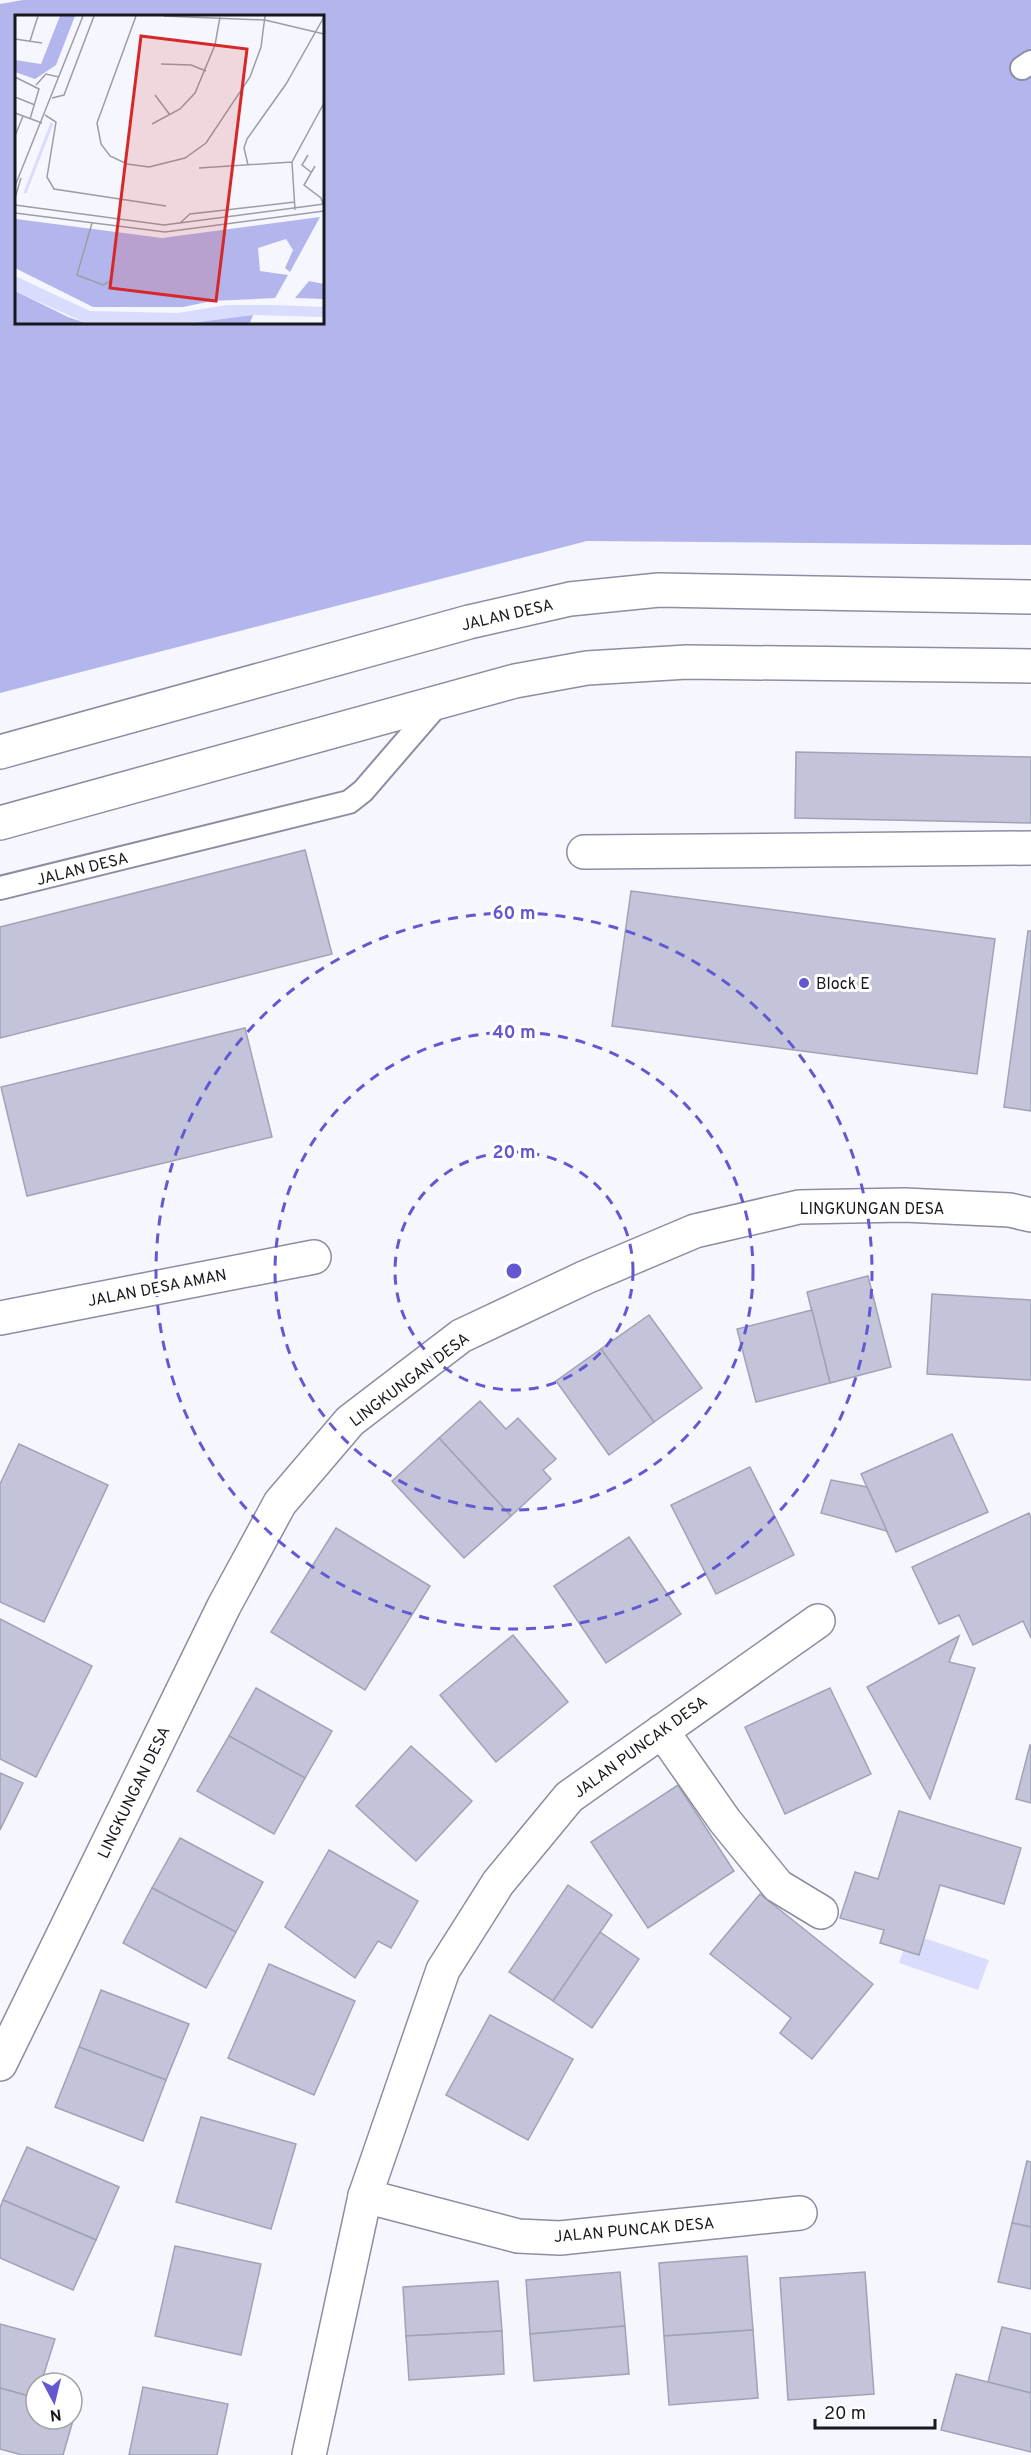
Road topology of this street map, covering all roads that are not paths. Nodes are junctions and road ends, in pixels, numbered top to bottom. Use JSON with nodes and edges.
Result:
{"nodes":[{"id":1,"x":1031,"y":597,"type":"edge"},
{"id":2,"x":1031,"y":666,"type":"edge"},
{"id":3,"x":438,"y":704,"type":"junction"},
{"id":4,"x":0,"y":752,"type":"edge"},
{"id":5,"x":0,"y":823,"type":"edge"},
{"id":6,"x":1031,"y":848,"type":"edge"},
{"id":7,"x":584,"y":852,"type":"dead end"},
{"id":8,"x":0,"y":888,"type":"edge"},
{"id":9,"x":1031,"y":1215,"type":"edge"},
{"id":10,"x":314,"y":1257,"type":"dead end"},
{"id":11,"x":0,"y":1318,"type":"edge"},
{"id":12,"x":818,"y":1621,"type":"dead end"},
{"id":13,"x":662,"y":1731,"type":"junction"},
{"id":14,"x":822,"y":1911,"type":"dead end"},
{"id":15,"x":0,"y":2064,"type":"edge"},
{"id":16,"x":365,"y":2196,"type":"junction"},
{"id":17,"x":800,"y":2213,"type":"dead end"},
{"id":18,"x":309,"y":2455,"type":"edge"}],
"edges":[{"from":1,"to":4,"type":"street","name":"JALAN DESA"},
{"from":2,"to":3,"type":"street"},
{"from":3,"to":5,"type":"street"},
{"from":3,"to":8,"type":"lane","name":"JALAN DESA"},
{"from":6,"to":7,"type":"street"},
{"from":9,"to":15,"type":"street","name":"LINGKUNGAN DESA"},
{"from":10,"to":11,"type":"street","name":"JALAN DESA AMAN"},
{"from":12,"to":13,"type":"street","name":"JALAN PUNCAK DESA"},
{"from":13,"to":14,"type":"street"},
{"from":13,"to":16,"type":"street","name":"JALAN PUNCAK DESA"},
{"from":16,"to":17,"type":"street","name":"JALAN PUNCAK DESA"},
{"from":16,"to":18,"type":"street","name":"JALAN PUNCAK DESA"}]}
